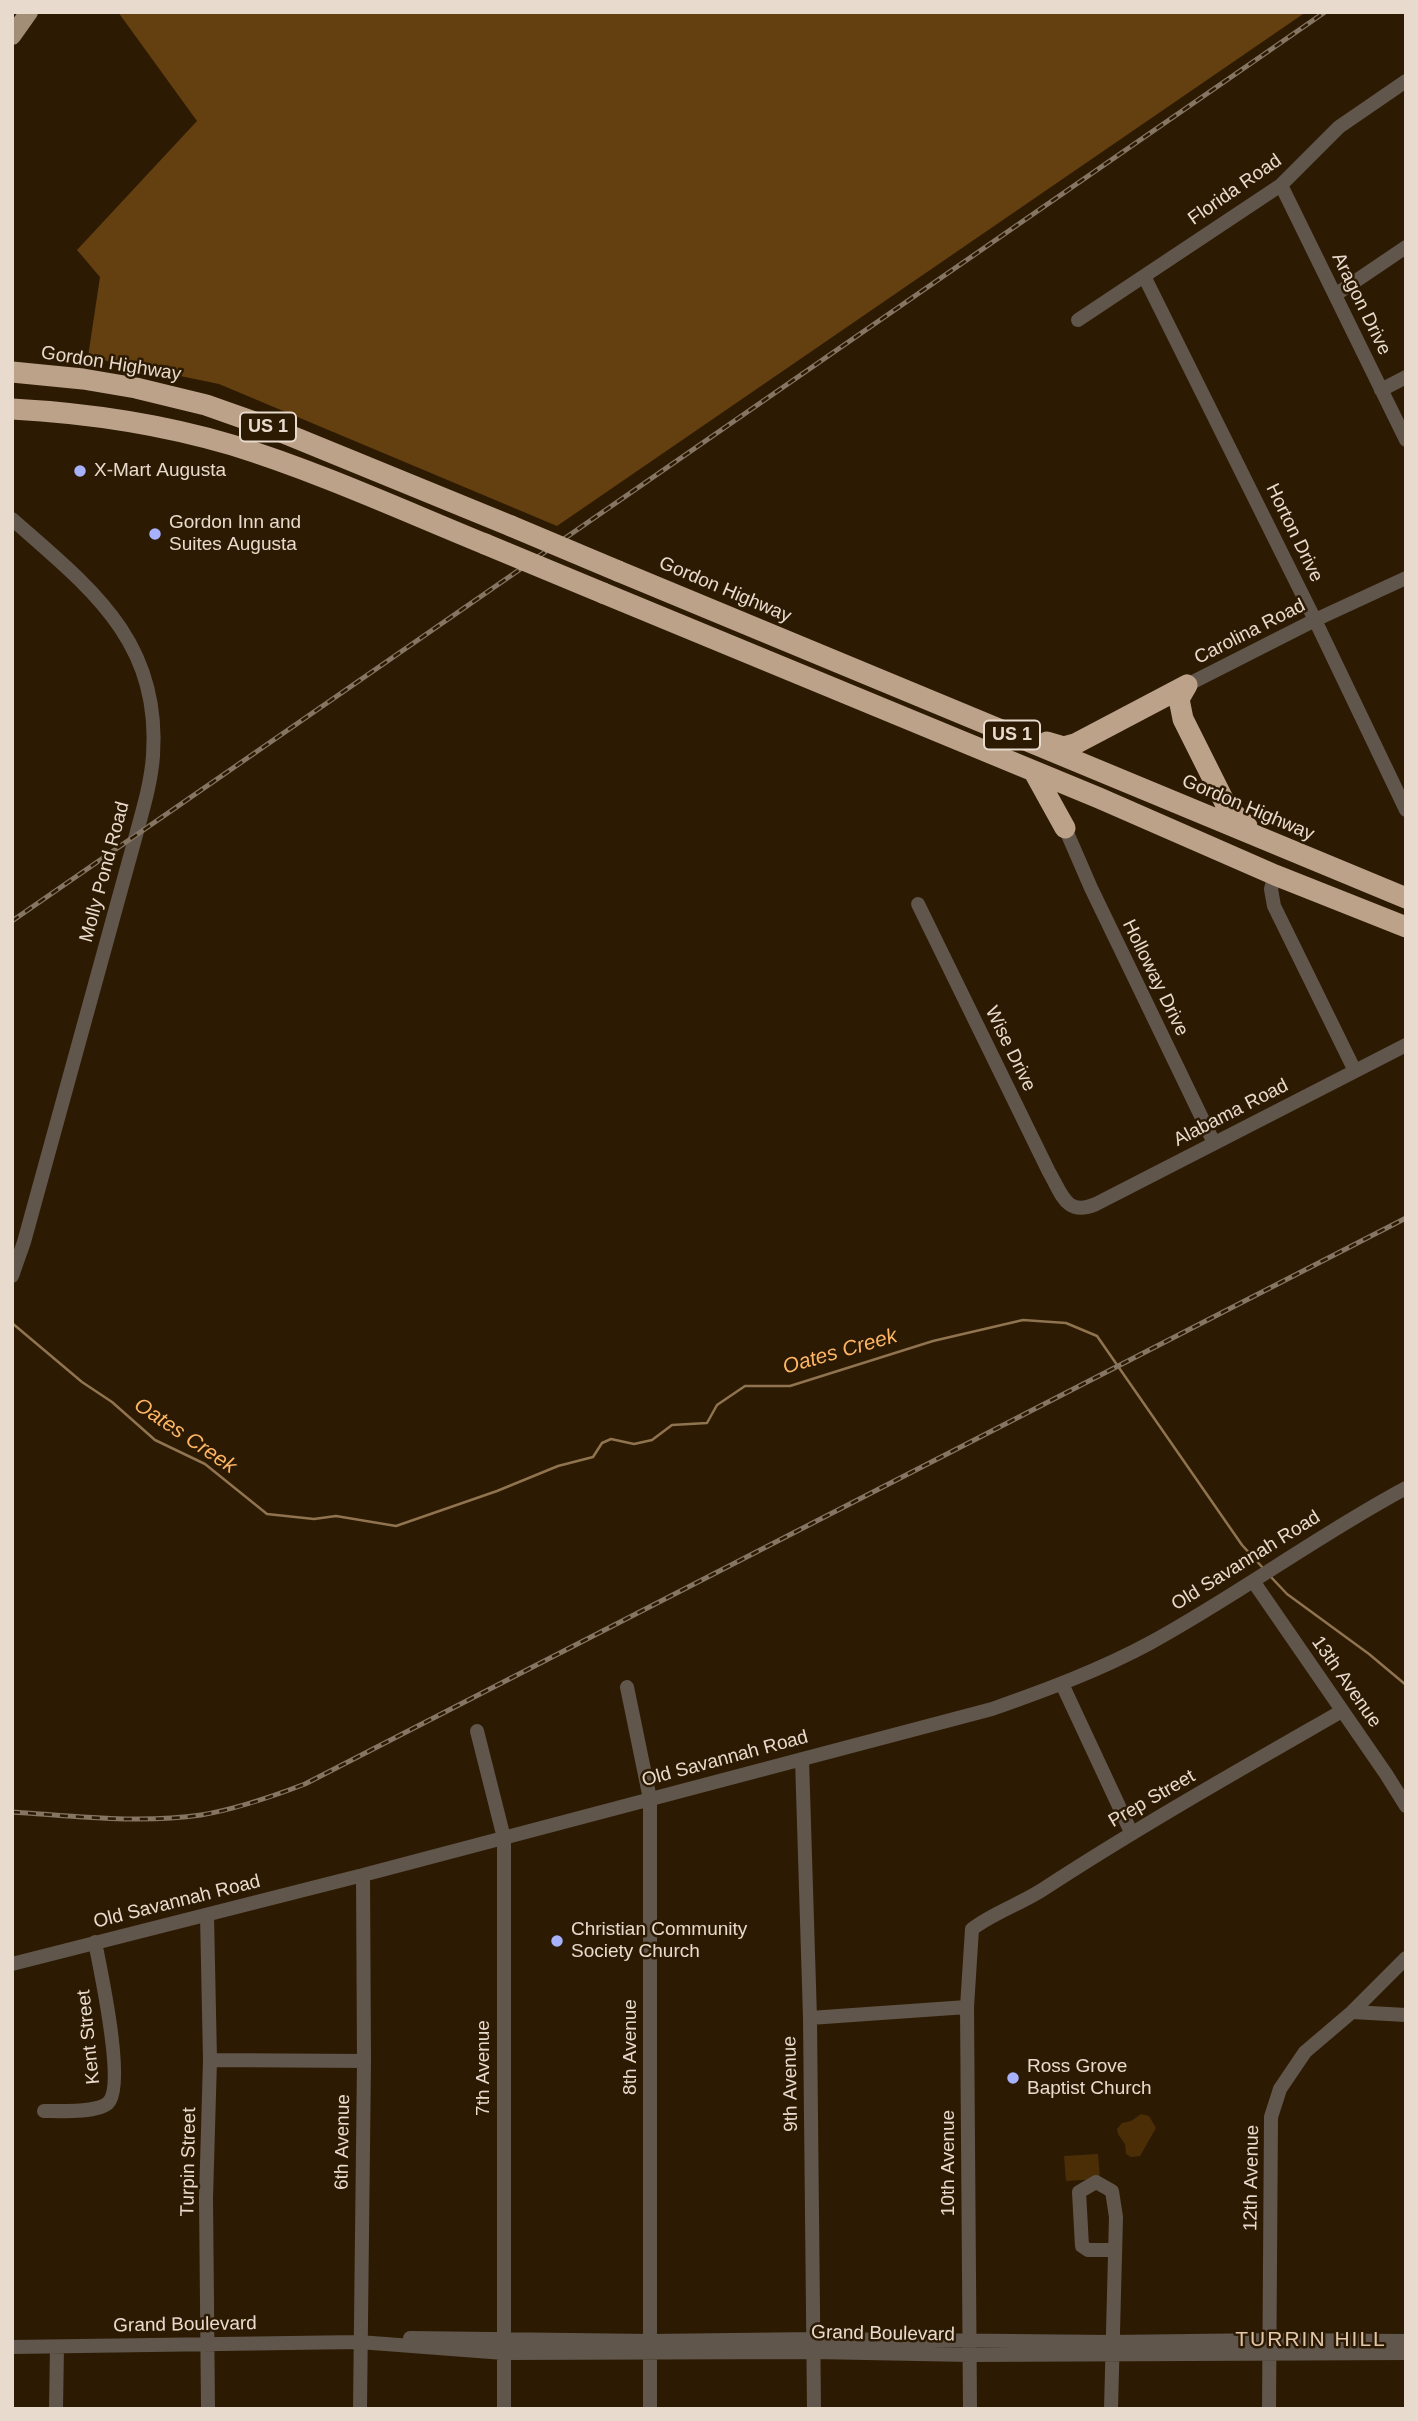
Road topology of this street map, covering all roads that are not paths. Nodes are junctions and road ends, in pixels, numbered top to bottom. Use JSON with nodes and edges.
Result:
{"nodes":[{"id":1,"x":29,"y":12,"type":"edge"},
{"id":2,"x":12,"y":37,"type":"edge"},
{"id":3,"x":1406,"y":81,"type":"edge"},
{"id":4,"x":1281,"y":185,"type":"junction"},
{"id":5,"x":1406,"y":247,"type":"edge"},
{"id":6,"x":1144,"y":276,"type":"junction"},
{"id":7,"x":1335,"y":295,"type":"junction"},
{"id":8,"x":1078,"y":320,"type":"dead end"},
{"id":9,"x":12,"y":364,"type":"edge"},
{"id":10,"x":12,"y":372,"type":"edge"},
{"id":11,"x":38,"y":374,"type":"junction"},
{"id":12,"x":1406,"y":377,"type":"edge"},
{"id":13,"x":1381,"y":390,"type":"junction"},
{"id":14,"x":13,"y":409,"type":"edge"},
{"id":15,"x":1406,"y":440,"type":"edge"},
{"id":16,"x":12,"y":519,"type":"edge"},
{"id":17,"x":1406,"y":578,"type":"edge"},
{"id":18,"x":1315,"y":620,"type":"junction"},
{"id":19,"x":1187,"y":685,"type":"junction"},
{"id":20,"x":1026,"y":741,"type":"junction"},
{"id":21,"x":1034,"y":772,"type":"junction"},
{"id":22,"x":1099,"y":798,"type":"junction"},
{"id":23,"x":1406,"y":810,"type":"edge"},
{"id":24,"x":1065,"y":828,"type":"junction"},
{"id":25,"x":1259,"y":837,"type":"junction"},
{"id":26,"x":1275,"y":875,"type":"junction"},
{"id":27,"x":1406,"y":898,"type":"edge"},
{"id":28,"x":918,"y":904,"type":"dead end"},
{"id":29,"x":1406,"y":927,"type":"edge"},
{"id":30,"x":1406,"y":1045,"type":"edge"},
{"id":31,"x":1355,"y":1071,"type":"junction"},
{"id":32,"x":1214,"y":1143,"type":"junction"},
{"id":33,"x":1073,"y":1207,"type":"joint"},
{"id":34,"x":12,"y":1276,"type":"edge"},
{"id":35,"x":1406,"y":1488,"type":"edge"},
{"id":36,"x":1264,"y":1574,"type":"junction"},
{"id":37,"x":1062,"y":1684,"type":"junction"},
{"id":38,"x":627,"y":1687,"type":"dead end"},
{"id":39,"x":1342,"y":1711,"type":"junction"},
{"id":40,"x":477,"y":1731,"type":"dead end"},
{"id":41,"x":802,"y":1759,"type":"junction"},
{"id":42,"x":650,"y":1799,"type":"junction"},
{"id":43,"x":1406,"y":1806,"type":"edge"},
{"id":44,"x":1131,"y":1832,"type":"junction"},
{"id":45,"x":504,"y":1838,"type":"junction"},
{"id":46,"x":363,"y":1875,"type":"junction"},
{"id":47,"x":207,"y":1915,"type":"junction"},
{"id":48,"x":982,"y":1921,"type":"joint"},
{"id":49,"x":95,"y":1942,"type":"junction"},
{"id":50,"x":1406,"y":1958,"type":"edge"},
{"id":51,"x":12,"y":1964,"type":"edge"},
{"id":52,"x":967,"y":2007,"type":"junction"},
{"id":53,"x":1352,"y":2012,"type":"junction"},
{"id":54,"x":1406,"y":2015,"type":"edge"},
{"id":55,"x":810,"y":2018,"type":"junction"},
{"id":56,"x":210,"y":2060,"type":"junction"},
{"id":57,"x":364,"y":2062,"type":"junction"},
{"id":58,"x":44,"y":2111,"type":"dead end"},
{"id":59,"x":1114,"y":2250,"type":"junction"},
{"id":60,"x":359,"y":2342,"type":"junction"},
{"id":61,"x":1406,"y":2342,"type":"edge"},
{"id":62,"x":209,"y":2343,"type":"junction"},
{"id":63,"x":814,"y":2345,"type":"junction"},
{"id":64,"x":504,"y":2346,"type":"junction"},
{"id":65,"x":12,"y":2347,"type":"edge"},
{"id":66,"x":57,"y":2347,"type":"junction"},
{"id":67,"x":650,"y":2347,"type":"junction"},
{"id":68,"x":1270,"y":2347,"type":"junction"},
{"id":69,"x":970,"y":2348,"type":"junction"},
{"id":70,"x":1111,"y":2348,"type":"junction"},
{"id":71,"x":1406,"y":2353,"type":"edge"},
{"id":72,"x":56,"y":2409,"type":"edge"},
{"id":73,"x":208,"y":2409,"type":"edge"},
{"id":74,"x":360,"y":2409,"type":"edge"},
{"id":75,"x":504,"y":2409,"type":"edge"},
{"id":76,"x":650,"y":2409,"type":"edge"},
{"id":77,"x":814,"y":2409,"type":"edge"},
{"id":78,"x":970,"y":2409,"type":"edge"},
{"id":79,"x":1111,"y":2409,"type":"edge"},
{"id":80,"x":1269,"y":2409,"type":"edge"}],
"edges":[{"from":1,"to":2,"type":"main road"},
{"from":3,"to":4,"type":"street","name":"Florida Road"},
{"from":4,"to":6,"type":"street","name":"Florida Road"},
{"from":4,"to":7,"type":"street","name":"Aragon Drive"},
{"from":5,"to":7,"type":"street"},
{"from":6,"to":8,"type":"street","name":"Florida Road"},
{"from":6,"to":18,"type":"street","name":"Horton Drive"},
{"from":7,"to":13,"type":"street","name":"Aragon Drive"},
{"from":9,"to":11,"type":"highway"},
{"from":10,"to":11,"type":"highway","name":"Gordon Highway","number":"US 1"},
{"from":11,"to":20,"type":"highway","name":"Gordon Highway","number":"US 1","bridge":true},
{"from":12,"to":13,"type":"street"},
{"from":13,"to":15,"type":"street","name":"Aragon Drive"},
{"from":14,"to":21,"type":"highway","number":"US 1","bridge":true},
{"from":16,"to":34,"type":"street","name":"Molly Pond Road"},
{"from":17,"to":18,"type":"street","name":"Carolina Road"},
{"from":18,"to":19,"type":"street","name":"Carolina Road"},
{"from":18,"to":23,"type":"street","name":"Horton Drive"},
{"from":19,"to":20,"type":"highway"},
{"from":19,"to":25,"type":"highway"},
{"from":20,"to":25,"type":"highway","name":"Gordon Highway","number":"US 1"},
{"from":21,"to":22,"type":"highway","number":"US 1"},
{"from":21,"to":24,"type":"highway"},
{"from":22,"to":24,"type":"highway"},
{"from":22,"to":26,"type":"highway","number":"US 1"},
{"from":24,"to":32,"type":"street","name":"Holloway Drive"},
{"from":25,"to":27,"type":"highway","name":"Gordon Highway","number":"US 1"},
{"from":26,"to":29,"type":"highway","number":"US 1"},
{"from":26,"to":31,"type":"street"},
{"from":28,"to":33,"type":"street","name":"Wise Drive"},
{"from":30,"to":31,"type":"street","name":"Alabama Road"},
{"from":31,"to":32,"type":"street","name":"Alabama Road"},
{"from":32,"to":33,"type":"street","name":"Alabama Road"},
{"from":35,"to":36,"type":"street","name":"Old Savannah Road"},
{"from":36,"to":37,"type":"street","name":"Old Savannah Road"},
{"from":36,"to":39,"type":"street","name":"13th Avenue"},
{"from":37,"to":41,"type":"street","name":"Old Savannah Road"},
{"from":37,"to":44,"type":"street"},
{"from":38,"to":42,"type":"street","name":"8th Avenue"},
{"from":39,"to":43,"type":"street","name":"13th Avenue"},
{"from":39,"to":44,"type":"street","name":"Prep Street"},
{"from":40,"to":45,"type":"street","name":"7th Avenue"},
{"from":41,"to":42,"type":"street","name":"Old Savannah Road"},
{"from":41,"to":55,"type":"street","name":"9th Avenue"},
{"from":42,"to":45,"type":"street","name":"Old Savannah Road"},
{"from":42,"to":67,"type":"street","name":"8th Avenue"},
{"from":44,"to":48,"type":"street","name":"Prep Street"},
{"from":45,"to":46,"type":"street","name":"Old Savannah Road"},
{"from":45,"to":64,"type":"street","name":"7th Avenue"},
{"from":46,"to":47,"type":"street","name":"Old Savannah Road"},
{"from":46,"to":57,"type":"street","name":"6th Avenue"},
{"from":47,"to":49,"type":"street","name":"Old Savannah Road"},
{"from":47,"to":56,"type":"street","name":"Turpin Street"},
{"from":48,"to":52,"type":"street","name":"10th Avenue"},
{"from":49,"to":51,"type":"street","name":"Old Savannah Road"},
{"from":49,"to":58,"type":"street","name":"Kent Street"},
{"from":50,"to":53,"type":"street","name":"12th Avenue"},
{"from":52,"to":55,"type":"street"},
{"from":52,"to":69,"type":"street","name":"10th Avenue"},
{"from":53,"to":54,"type":"street"},
{"from":53,"to":68,"type":"street","name":"12th Avenue"},
{"from":55,"to":63,"type":"street","name":"9th Avenue"},
{"from":56,"to":57,"type":"street"},
{"from":56,"to":62,"type":"street","name":"Turpin Street"},
{"from":57,"to":60,"type":"street","name":"6th Avenue"},
{"from":59,"to":59,"type":"street"},
{"from":59,"to":70,"type":"street"},
{"from":60,"to":62,"type":"street","name":"Grand Boulevard"},
{"from":60,"to":64,"type":"street","name":"Grand Boulevard"},
{"from":60,"to":74,"type":"street","name":"6th Avenue"},
{"from":61,"to":68,"type":"street","name":"Grand Boulevard"},
{"from":62,"to":66,"type":"street","name":"Grand Boulevard"},
{"from":62,"to":73,"type":"street","name":"Turpin Street"},
{"from":63,"to":67,"type":"street","name":"Grand Boulevard"},
{"from":63,"to":69,"type":"street","name":"Grand Boulevard"},
{"from":63,"to":77,"type":"street","name":"9th Avenue"},
{"from":64,"to":67,"type":"street","name":"Grand Boulevard"},
{"from":64,"to":75,"type":"street","name":"7th Avenue"},
{"from":65,"to":66,"type":"street","name":"Grand Boulevard"},
{"from":66,"to":72,"type":"street"},
{"from":67,"to":76,"type":"street","name":"8th Avenue"},
{"from":68,"to":70,"type":"street","name":"Grand Boulevard"},
{"from":68,"to":71,"type":"street","name":"Grand Boulevard"},
{"from":68,"to":80,"type":"street","name":"12th Avenue"},
{"from":69,"to":70,"type":"street","name":"Grand Boulevard"},
{"from":69,"to":78,"type":"street","name":"10th Avenue"},
{"from":70,"to":79,"type":"street"}]}
